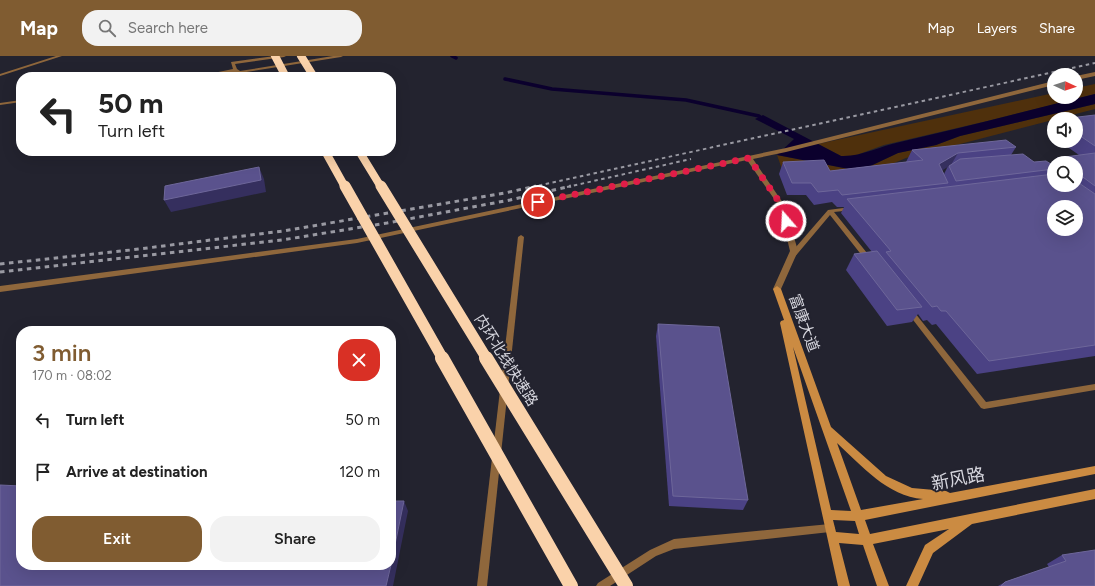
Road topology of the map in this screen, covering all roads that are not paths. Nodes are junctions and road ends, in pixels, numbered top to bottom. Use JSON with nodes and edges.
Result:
{"nodes":[{"id":1,"x":60,"y":56,"type":"edge"},
{"id":2,"x":275,"y":56,"type":"edge"},
{"id":3,"x":284,"y":56,"type":"edge"},
{"id":4,"x":302,"y":56,"type":"edge"},
{"id":5,"x":341,"y":56,"type":"edge"},
{"id":6,"x":235,"y":70,"type":"junction"},
{"id":7,"x":224,"y":72,"type":"edge"},
{"id":8,"x":283,"y":72,"type":"edge"},
{"id":9,"x":311,"y":72,"type":"edge"},
{"id":10,"x":1095,"y":74,"type":"edge"},
{"id":11,"x":0,"y":75,"type":"edge"},
{"id":12,"x":1083,"y":77,"type":"edge"},
{"id":13,"x":1047,"y":85,"type":"edge"},
{"id":14,"x":16,"y":102,"type":"edge"},
{"id":15,"x":0,"y":104,"type":"edge"},
{"id":16,"x":328,"y":156,"type":"edge"},
{"id":17,"x":362,"y":156,"type":"edge"},
{"id":18,"x":749,"y":158,"type":"junction"},
{"id":19,"x":861,"y":208,"type":"edge"},
{"id":20,"x":830,"y":211,"type":"junction"},
{"id":21,"x":521,"y":237,"type":"dead end"},
{"id":22,"x":791,"y":257,"type":"junction"},
{"id":23,"x":874,"y":266,"type":"edge"},
{"id":24,"x":0,"y":289,"type":"edge"},
{"id":25,"x":777,"y":289,"type":"junction"},
{"id":26,"x":902,"y":302,"type":"edge"},
{"id":27,"x":1095,"y":387,"type":"edge"},
{"id":28,"x":827,"y":428,"type":"junction"},
{"id":29,"x":1095,"y":470,"type":"edge"},
{"id":30,"x":1095,"y":494,"type":"edge"},
{"id":31,"x":955,"y":497,"type":"junction"},
{"id":32,"x":827,"y":515,"type":"junction"},
{"id":33,"x":858,"y":516,"type":"junction"},
{"id":34,"x":971,"y":519,"type":"junction"},
{"id":35,"x":831,"y":532,"type":"junction"},
{"id":36,"x":867,"y":540,"type":"junction"},
{"id":37,"x":482,"y":586,"type":"edge"},
{"id":38,"x":571,"y":586,"type":"edge"},
{"id":39,"x":601,"y":586,"type":"edge"},
{"id":40,"x":626,"y":586,"type":"edge"},
{"id":41,"x":844,"y":586,"type":"edge"},
{"id":42,"x":883,"y":586,"type":"edge"},
{"id":43,"x":912,"y":586,"type":"edge"}],
"edges":[{"from":1,"to":11,"type":"lane"},
{"from":2,"to":8,"type":"highway","bridge":true},
{"from":3,"to":6,"type":"lane"},
{"from":4,"to":9,"type":"highway","bridge":true},
{"from":5,"to":6,"type":"lane"},
{"from":6,"to":7,"type":"lane"},
{"from":10,"to":12,"type":"street"},
{"from":13,"to":18,"type":"street"},
{"from":14,"to":15,"type":"lane"},
{"from":16,"to":38,"type":"highway","bridge":true},
{"from":17,"to":40,"type":"highway","name":"内环北线快速路","bridge":true},
{"from":18,"to":22,"type":"street"},
{"from":18,"to":24,"type":"street"},
{"from":19,"to":20,"type":"lane"},
{"from":20,"to":22,"type":"lane"},
{"from":20,"to":23,"type":"lane"},
{"from":21,"to":37,"type":"lane"},
{"from":22,"to":25,"type":"street"},
{"from":25,"to":28,"type":"main road","name":"富康大道"},
{"from":25,"to":32,"type":"main road","name":"富康大道"},
{"from":26,"to":27,"type":"lane"},
{"from":28,"to":31,"type":"main road"},
{"from":28,"to":33,"type":"main road","name":"富康大道"},
{"from":29,"to":31,"type":"main road","name":"新风路"},
{"from":30,"to":34,"type":"main road"},
{"from":31,"to":33,"type":"main road","name":"新风路"},
{"from":32,"to":33,"type":"main road","name":"新风路"},
{"from":32,"to":35,"type":"main road","name":"富康大道"},
{"from":33,"to":36,"type":"main road","name":"富康大道"},
{"from":34,"to":36,"type":"main road"},
{"from":34,"to":43,"type":"main road"},
{"from":35,"to":36,"type":"main road"},
{"from":35,"to":39,"type":"lane"},
{"from":35,"to":41,"type":"main road","name":"富康大道"},
{"from":36,"to":42,"type":"main road","name":"富康大道"}]}
